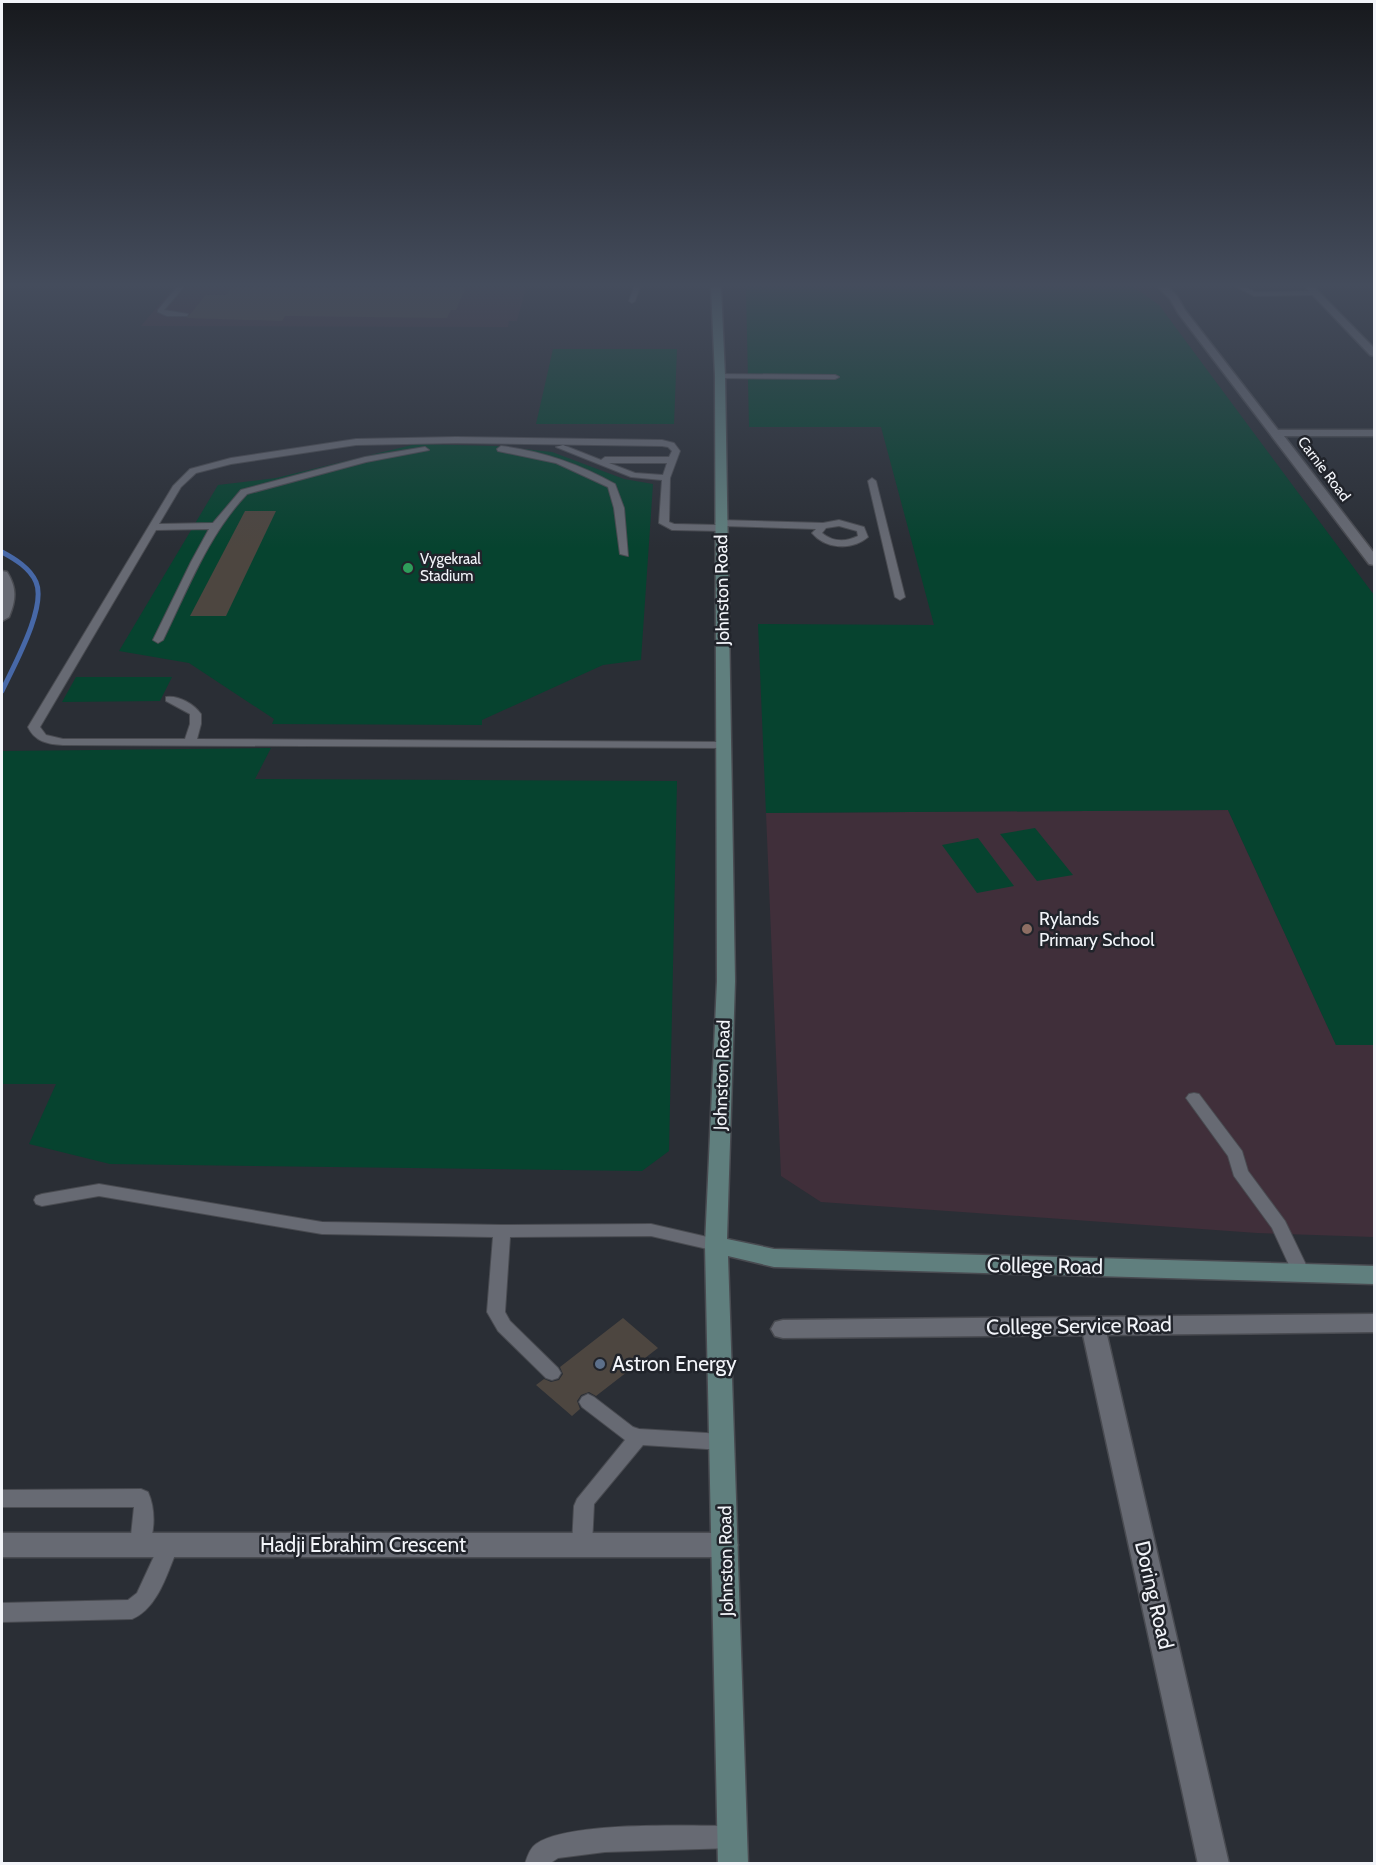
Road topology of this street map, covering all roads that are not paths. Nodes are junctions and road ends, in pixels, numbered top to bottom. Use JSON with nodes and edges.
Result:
{"nodes":[{"id":1,"x":1231,"y":374,"type":"edge"},
{"id":2,"x":720,"y":376,"type":"joint"},
{"id":3,"x":835,"y":377,"type":"dead end"},
{"id":4,"x":1277,"y":433,"type":"junction"},
{"id":5,"x":1374,"y":433,"type":"edge"},
{"id":6,"x":549,"y":443,"type":"junction"},
{"id":7,"x":594,"y":460,"type":"junction"},
{"id":8,"x":672,"y":460,"type":"junction"},
{"id":9,"x":666,"y":478,"type":"junction"},
{"id":10,"x":872,"y":481,"type":"dead end"},
{"id":11,"x":216,"y":526,"type":"junction"},
{"id":12,"x":154,"y":527,"type":"junction"},
{"id":13,"x":721,"y":527,"type":"junction"},
{"id":14,"x":820,"y":530,"type":"junction"},
{"id":15,"x":864,"y":533,"type":"junction"},
{"id":16,"x":885,"y":533,"type":"junction"},
{"id":17,"x":1360,"y":542,"type":"junction"},
{"id":18,"x":1374,"y":542,"type":"edge"},
{"id":19,"x":625,"y":554,"type":"dead end"},
{"id":20,"x":1374,"y":561,"type":"edge"},
{"id":21,"x":2,"y":575,"type":"edge"},
{"id":22,"x":900,"y":597,"type":"dead end"},
{"id":23,"x":2,"y":617,"type":"edge"},
{"id":24,"x":158,"y":640,"type":"dead end"},
{"id":25,"x":170,"y":699,"type":"dead end"},
{"id":26,"x":190,"y":742,"type":"junction"},
{"id":27,"x":724,"y":745,"type":"junction"},
{"id":28,"x":1194,"y":1098,"type":"dead end"},
{"id":29,"x":42,"y":1200,"type":"dead end"},
{"id":30,"x":502,"y":1231,"type":"junction"},
{"id":31,"x":716,"y":1245,"type":"junction"},
{"id":32,"x":1301,"y":1273,"type":"junction"},
{"id":33,"x":1374,"y":1275,"type":"edge"},
{"id":34,"x":1374,"y":1323,"type":"edge"},
{"id":35,"x":1093,"y":1327,"type":"junction"},
{"id":36,"x":783,"y":1329,"type":"dead end"},
{"id":37,"x":552,"y":1373,"type":"dead end"},
{"id":38,"x":588,"y":1402,"type":"dead end"},
{"id":39,"x":639,"y":1437,"type":"junction"},
{"id":40,"x":723,"y":1442,"type":"junction"},
{"id":41,"x":2,"y":1499,"type":"edge"},
{"id":42,"x":2,"y":1545,"type":"edge"},
{"id":43,"x":140,"y":1545,"type":"junction"},
{"id":44,"x":170,"y":1545,"type":"junction"},
{"id":45,"x":582,"y":1545,"type":"junction"},
{"id":46,"x":725,"y":1545,"type":"junction"},
{"id":47,"x":2,"y":1613,"type":"edge"},
{"id":48,"x":733,"y":1850,"type":"edge"},
{"id":49,"x":536,"y":1863,"type":"edge"},
{"id":50,"x":1214,"y":1863,"type":"edge"}],
"edges":[{"from":1,"to":4,"type":"street","name":"Carnie Road"},
{"from":2,"to":3,"type":"lane"},
{"from":2,"to":13,"type":"street","name":"Johnston Road"},
{"from":4,"to":5,"type":"street"},
{"from":4,"to":17,"type":"street","name":"Carnie Road"},
{"from":6,"to":7,"type":"lane"},
{"from":6,"to":8,"type":"lane"},
{"from":6,"to":12,"type":"lane"},
{"from":7,"to":8,"type":"lane"},
{"from":7,"to":9,"type":"lane"},
{"from":8,"to":9,"type":"lane"},
{"from":9,"to":13,"type":"lane"},
{"from":10,"to":16,"type":"lane"},
{"from":11,"to":12,"type":"lane"},
{"from":11,"to":19,"type":"lane"},
{"from":11,"to":24,"type":"lane"},
{"from":12,"to":26,"type":"lane"},
{"from":13,"to":14,"type":"lane"},
{"from":13,"to":27,"type":"street","name":"Johnston Road"},
{"from":14,"to":15,"type":"lane"},
{"from":14,"to":15,"type":"lane"},
{"from":15,"to":16,"type":"lane"},
{"from":16,"to":22,"type":"lane"},
{"from":17,"to":18,"type":"street"},
{"from":17,"to":20,"type":"street","name":"Carnie Road"},
{"from":21,"to":23,"type":"street"},
{"from":25,"to":26,"type":"lane"},
{"from":26,"to":27,"type":"lane"},
{"from":27,"to":31,"type":"street","name":"Johnston Road"},
{"from":28,"to":32,"type":"lane"},
{"from":29,"to":30,"type":"lane"},
{"from":30,"to":31,"type":"lane"},
{"from":30,"to":37,"type":"lane"},
{"from":31,"to":32,"type":"street","name":"College Road"},
{"from":31,"to":40,"type":"street","name":"Johnston Road"},
{"from":32,"to":33,"type":"street","name":"College Road"},
{"from":34,"to":35,"type":"street","name":"College Service Road"},
{"from":35,"to":36,"type":"street","name":"College Service Road"},
{"from":35,"to":50,"type":"street","name":"Doring Road"},
{"from":38,"to":39,"type":"lane"},
{"from":39,"to":40,"type":"lane"},
{"from":39,"to":45,"type":"lane"},
{"from":40,"to":46,"type":"street","name":"Johnston Road"},
{"from":41,"to":43,"type":"lane"},
{"from":42,"to":43,"type":"street","name":"Hadji Ebrahim Crescent"},
{"from":43,"to":44,"type":"street","name":"Hadji Ebrahim Crescent"},
{"from":44,"to":45,"type":"street","name":"Hadji Ebrahim Crescent"},
{"from":44,"to":47,"type":"lane"},
{"from":45,"to":46,"type":"street","name":"Hadji Ebrahim Crescent"},
{"from":46,"to":48,"type":"street","name":"Johnston Road"},
{"from":48,"to":49,"type":"lane"}]}
